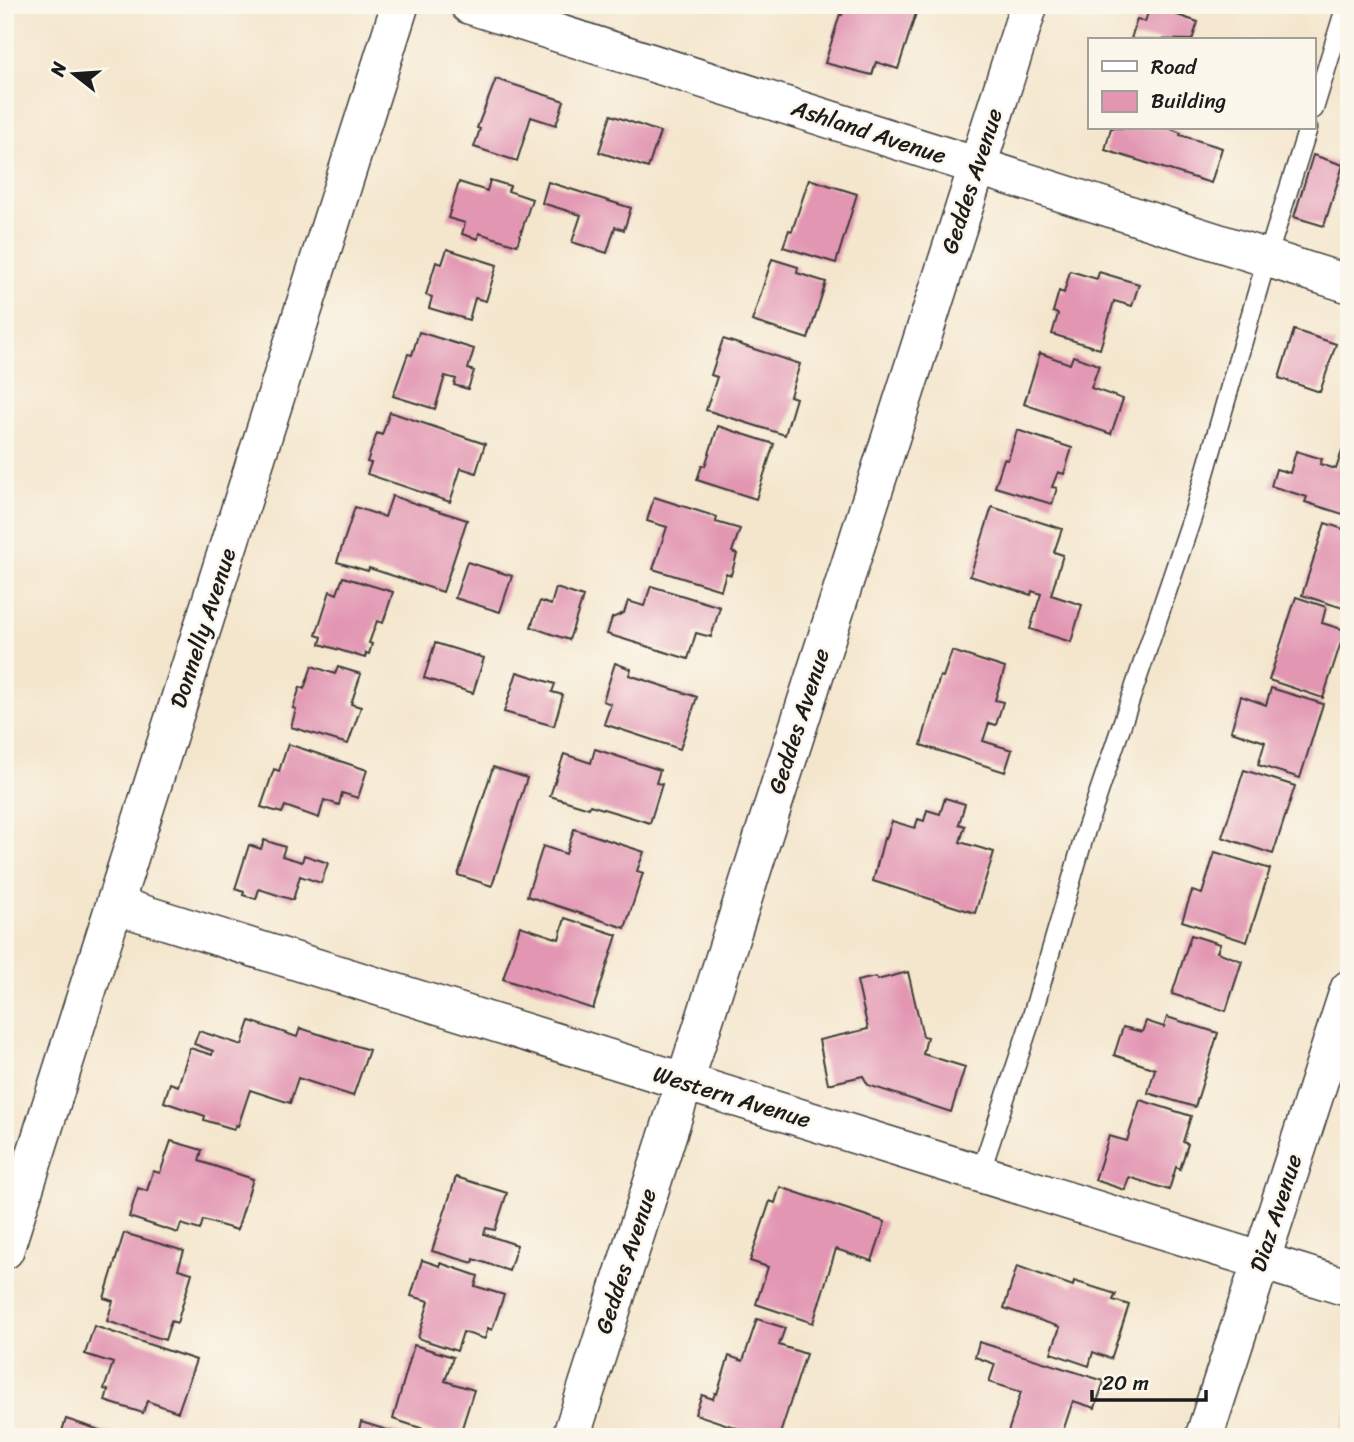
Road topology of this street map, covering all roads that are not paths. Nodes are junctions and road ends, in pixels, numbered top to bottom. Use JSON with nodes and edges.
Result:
{"nodes":[{"id":1,"x":400,"y":5,"type":"edge"},
{"id":2,"x":469,"y":5,"type":"edge"},
{"id":3,"x":1029,"y":5,"type":"edge"},
{"id":4,"x":1346,"y":5,"type":"edge"},
{"id":5,"x":1316,"y":102,"type":"edge"},
{"id":6,"x":1307,"y":130,"type":"edge"},
{"id":7,"x":977,"y":166,"type":"junction"},
{"id":8,"x":1267,"y":258,"type":"junction"},
{"id":9,"x":1349,"y":284,"type":"edge"},
{"id":10,"x":115,"y":905,"type":"junction"},
{"id":11,"x":1349,"y":989,"type":"edge"},
{"id":12,"x":683,"y":1082,"type":"junction"},
{"id":13,"x":981,"y":1174,"type":"junction"},
{"id":14,"x":5,"y":1250,"type":"edge"},
{"id":15,"x":1261,"y":1262,"type":"junction"},
{"id":16,"x":1349,"y":1288,"type":"edge"},
{"id":17,"x":571,"y":1437,"type":"edge"},
{"id":18,"x":1205,"y":1437,"type":"edge"}],
"edges":[{"from":1,"to":10,"type":"street","name":"Donnelly Avenue"},
{"from":2,"to":7,"type":"street","name":"Ashland Avenue"},
{"from":3,"to":7,"type":"street","name":"Geddes Avenue"},
{"from":4,"to":5,"type":"lane"},
{"from":6,"to":8,"type":"lane"},
{"from":7,"to":8,"type":"street","name":"Ashland Avenue"},
{"from":7,"to":12,"type":"street","name":"Geddes Avenue"},
{"from":8,"to":9,"type":"street","name":"Ashland Avenue"},
{"from":8,"to":13,"type":"lane"},
{"from":10,"to":12,"type":"street","name":"Western Avenue"},
{"from":10,"to":14,"type":"street","name":"Donnelly Avenue"},
{"from":11,"to":15,"type":"street","name":"Diaz Avenue"},
{"from":12,"to":13,"type":"street","name":"Western Avenue"},
{"from":12,"to":17,"type":"street","name":"Geddes Avenue"},
{"from":13,"to":15,"type":"street","name":"Western Avenue"},
{"from":15,"to":16,"type":"street","name":"Western Avenue"},
{"from":15,"to":18,"type":"street","name":"Diaz Avenue"}]}
